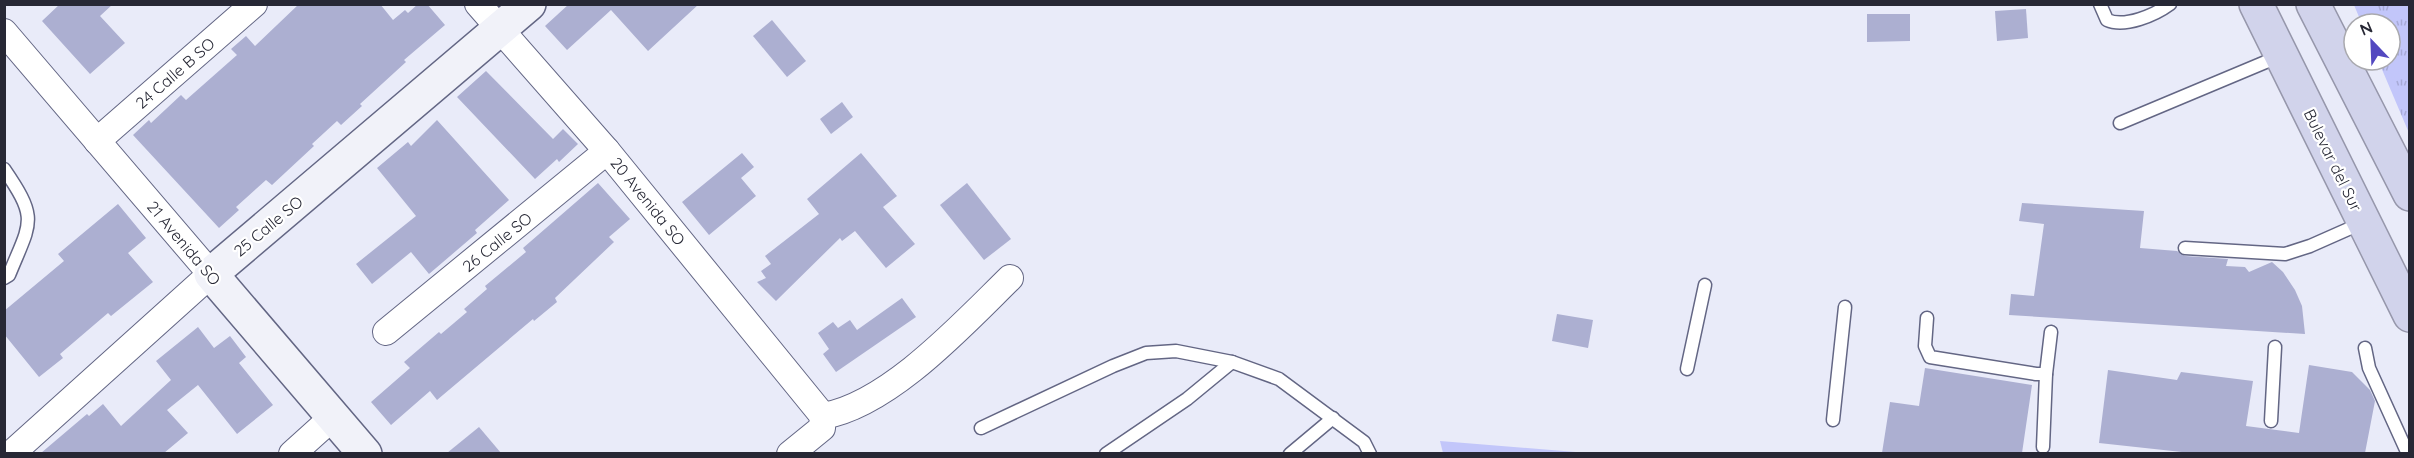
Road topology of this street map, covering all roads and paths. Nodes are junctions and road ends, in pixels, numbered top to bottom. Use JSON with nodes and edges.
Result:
{"nodes":[{"id":1,"x":254,"y":4,"type":"edge"},
{"id":2,"x":478,"y":4,"type":"edge"},
{"id":3,"x":529,"y":4,"type":"edge"},
{"id":4,"x":2100,"y":4,"type":"edge"},
{"id":5,"x":2170,"y":4,"type":"edge"},
{"id":6,"x":2256,"y":4,"type":"edge"},
{"id":7,"x":2313,"y":4,"type":"edge"},
{"id":8,"x":500,"y":30,"type":"junction"},
{"id":9,"x":4,"y":32,"type":"edge"},
{"id":10,"x":2281,"y":55,"type":"junction"},
{"id":11,"x":2120,"y":123,"type":"dead end"},
{"id":12,"x":97,"y":141,"type":"junction"},
{"id":13,"x":607,"y":151,"type":"junction"},
{"id":14,"x":4,"y":170,"type":"edge"},
{"id":15,"x":2409,"y":194,"type":"edge"},
{"id":16,"x":2363,"y":222,"type":"junction"},
{"id":17,"x":2185,"y":248,"type":"dead end"},
{"id":18,"x":211,"y":274,"type":"junction"},
{"id":19,"x":1010,"y":278,"type":"dead end"},
{"id":20,"x":4,"y":279,"type":"edge"},
{"id":21,"x":1705,"y":285,"type":"dead end"},
{"id":22,"x":1845,"y":307,"type":"dead end"},
{"id":23,"x":2409,"y":315,"type":"edge"},
{"id":24,"x":1927,"y":318,"type":"dead end"},
{"id":25,"x":386,"y":332,"type":"dead end"},
{"id":26,"x":2051,"y":332,"type":"dead end"},
{"id":27,"x":2275,"y":347,"type":"dead end"},
{"id":28,"x":2365,"y":348,"type":"dead end"},
{"id":29,"x":1232,"y":362,"type":"junction"},
{"id":30,"x":1687,"y":369,"type":"dead end"},
{"id":31,"x":2046,"y":374,"type":"junction"},
{"id":32,"x":819,"y":409,"type":"junction"},
{"id":33,"x":333,"y":417,"type":"junction"},
{"id":34,"x":1333,"y":418,"type":"junction"},
{"id":35,"x":1833,"y":420,"type":"dead end"},
{"id":36,"x":2271,"y":421,"type":"dead end"},
{"id":37,"x":981,"y":428,"type":"dead end"},
{"id":38,"x":2043,"y":447,"type":"dead end"},
{"id":39,"x":11,"y":453,"type":"edge"},
{"id":40,"x":292,"y":453,"type":"edge"},
{"id":41,"x":365,"y":453,"type":"edge"},
{"id":42,"x":790,"y":453,"type":"edge"},
{"id":43,"x":1106,"y":453,"type":"edge"},
{"id":44,"x":1290,"y":453,"type":"edge"},
{"id":45,"x":1370,"y":453,"type":"edge"},
{"id":46,"x":2408,"y":453,"type":"edge"}],
"edges":[{"from":1,"to":12,"type":"street","name":"24 Calle B SO"},
{"from":2,"to":8,"type":"street","name":"20 Avenida SO"},
{"from":3,"to":8,"type":"street","name":"25 Calle SO"},
{"from":4,"to":5,"type":"lane"},
{"from":6,"to":10,"type":"highway","name":"Bulevar del Sur"},
{"from":7,"to":15,"type":"highway"},
{"from":8,"to":13,"type":"street","name":"20 Avenida SO"},
{"from":8,"to":18,"type":"street","name":"25 Calle SO"},
{"from":9,"to":12,"type":"street","name":"21 Avenida SO"},
{"from":10,"to":11,"type":"lane"},
{"from":10,"to":16,"type":"highway","name":"Bulevar del Sur"},
{"from":12,"to":18,"type":"street","name":"21 Avenida SO"},
{"from":13,"to":25,"type":"street","name":"26 Calle SO"},
{"from":13,"to":32,"type":"street","name":"20 Avenida SO"},
{"from":14,"to":20,"type":"lane"},
{"from":16,"to":17,"type":"lane"},
{"from":16,"to":23,"type":"highway","name":"Bulevar del Sur"},
{"from":18,"to":33,"type":"street","name":"21 Avenida SO"},
{"from":18,"to":39,"type":"street","name":"25 Calle SO"},
{"from":19,"to":32,"type":"street"},
{"from":21,"to":30,"type":"lane"},
{"from":22,"to":35,"type":"lane"},
{"from":24,"to":31,"type":"lane"},
{"from":26,"to":31,"type":"lane"},
{"from":27,"to":36,"type":"lane"},
{"from":28,"to":46,"type":"lane"},
{"from":29,"to":34,"type":"lane"},
{"from":29,"to":37,"type":"lane"},
{"from":29,"to":43,"type":"lane"},
{"from":31,"to":38,"type":"lane"},
{"from":32,"to":42,"type":"street"},
{"from":33,"to":40,"type":"street"},
{"from":33,"to":41,"type":"street","name":"21 Avenida SO"},
{"from":34,"to":44,"type":"lane"},
{"from":34,"to":45,"type":"lane"}]}
